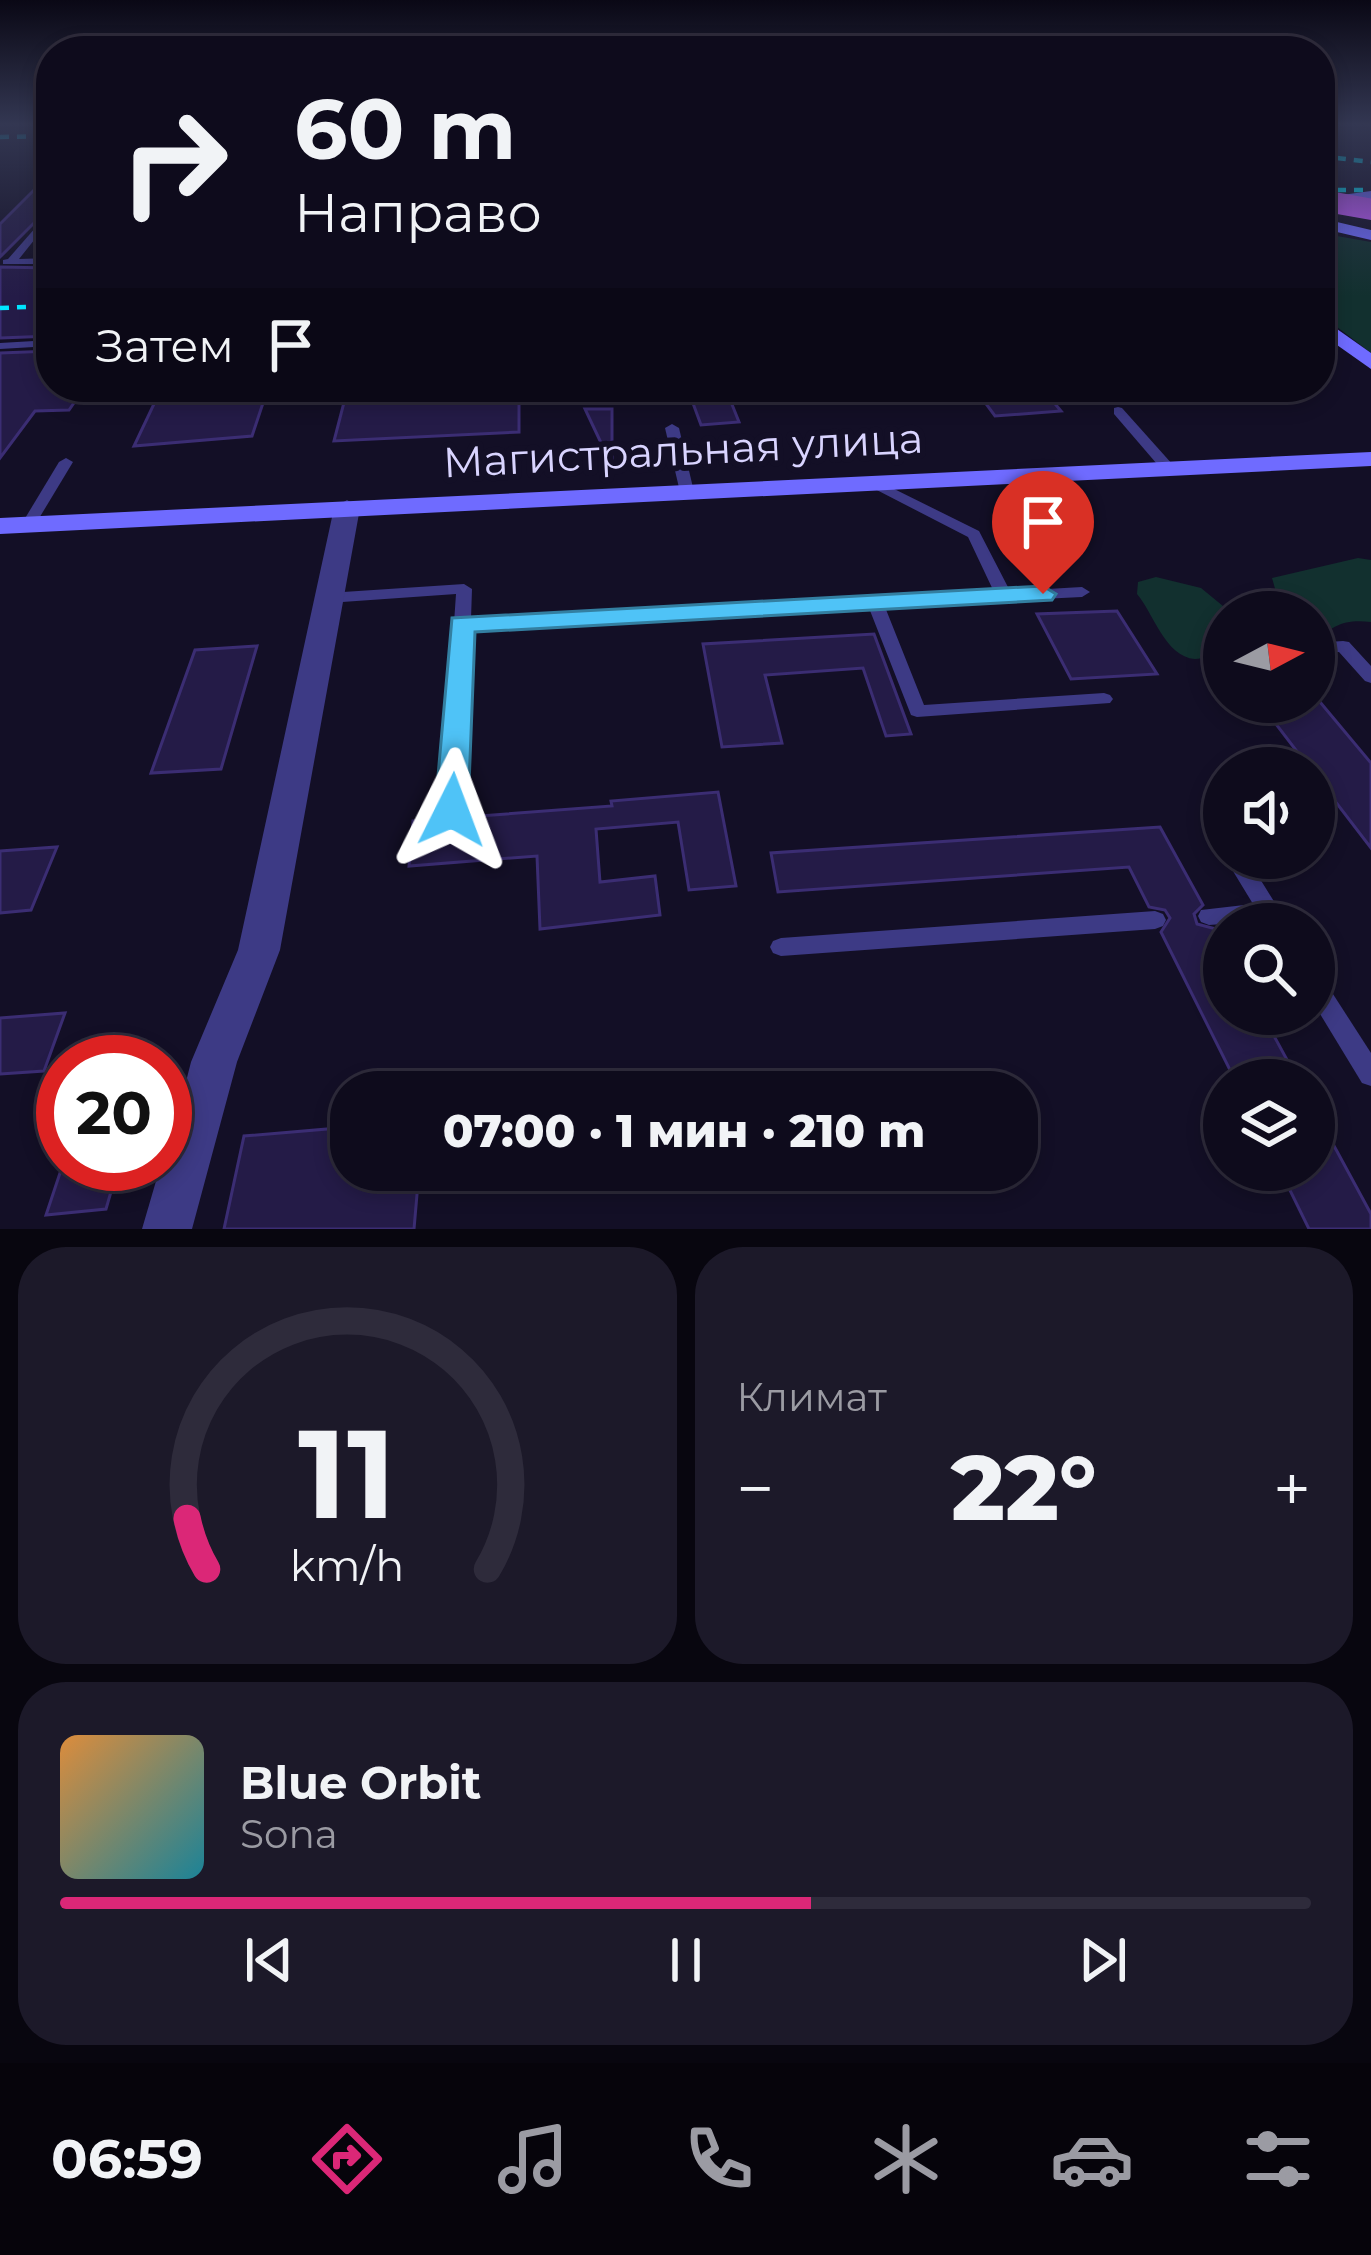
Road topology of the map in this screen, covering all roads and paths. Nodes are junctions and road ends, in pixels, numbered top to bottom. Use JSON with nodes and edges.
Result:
{"nodes":[{"id":1,"x":1371,"y":196,"type":"edge"},
{"id":2,"x":1335,"y":200,"type":"edge"},
{"id":3,"x":1335,"y":204,"type":"edge"},
{"id":4,"x":1371,"y":210,"type":"edge"},
{"id":5,"x":1335,"y":227,"type":"edge"},
{"id":6,"x":36,"y":229,"type":"edge"},
{"id":7,"x":1371,"y":236,"type":"edge"},
{"id":8,"x":36,"y":261,"type":"edge"},
{"id":9,"x":6,"y":262,"type":"edge"},
{"id":10,"x":1335,"y":335,"type":"edge"},
{"id":11,"x":36,"y":345,"type":"edge"},
{"id":12,"x":0,"y":346,"type":"edge"},
{"id":13,"x":1371,"y":363,"type":"edge"},
{"id":14,"x":1118,"y":411,"type":"dead end"},
{"id":15,"x":672,"y":428,"type":"dead end"},
{"id":16,"x":1371,"y":459,"type":"edge"},
{"id":17,"x":66,"y":462,"type":"dead end"},
{"id":18,"x":1168,"y":468,"type":"junction"},
{"id":19,"x":874,"y":483,"type":"junction"},
{"id":20,"x":687,"y":492,"type":"junction"},
{"id":21,"x":347,"y":508,"type":"junction"},
{"id":22,"x":14,"y":525,"type":"edge"},
{"id":23,"x":1082,"y":592,"type":"dead end"},
{"id":24,"x":1004,"y":596,"type":"junction"},
{"id":25,"x":328,"y":598,"type":"junction"},
{"id":26,"x":874,"y":603,"type":"junction"},
{"id":27,"x":462,"y":624,"type":"junction"},
{"id":28,"x":1335,"y":647,"type":"edge"},
{"id":29,"x":1371,"y":677,"type":"edge"},
{"id":30,"x":1104,"y":700,"type":"dead end"},
{"id":31,"x":452,"y":810,"type":"dead end"},
{"id":32,"x":1155,"y":920,"type":"dead end"},
{"id":33,"x":781,"y":947,"type":"dead end"},
{"id":34,"x":1335,"y":1018,"type":"edge"},
{"id":35,"x":1371,"y":1075,"type":"edge"},
{"id":36,"x":167,"y":1229,"type":"edge"}],
"edges":[{"from":1,"to":2,"type":"main road"},
{"from":3,"to":4,"type":"main road","bridge":true},
{"from":5,"to":7,"type":"main road"},
{"from":6,"to":9,"type":"lane"},
{"from":8,"to":9,"type":"lane"},
{"from":10,"to":13,"type":"main road"},
{"from":11,"to":12,"type":"lane"},
{"from":14,"to":18,"type":"lane"},
{"from":15,"to":20,"type":"lane"},
{"from":16,"to":18,"type":"main road","name":"Магистральная улица"},
{"from":17,"to":22,"type":"lane"},
{"from":18,"to":19,"type":"main road","name":"Магистральная улица"},
{"from":19,"to":20,"type":"main road","name":"Магистральная улица"},
{"from":19,"to":24,"type":"lane"},
{"from":20,"to":21,"type":"main road","name":"Магистральная улица"},
{"from":21,"to":22,"type":"main road","name":"Магистральная улица"},
{"from":21,"to":25,"type":"street"},
{"from":23,"to":24,"type":"lane"},
{"from":24,"to":26,"type":"lane"},
{"from":25,"to":27,"type":"lane"},
{"from":25,"to":36,"type":"street"},
{"from":26,"to":27,"type":"lane"},
{"from":26,"to":30,"type":"lane"},
{"from":27,"to":31,"type":"lane"},
{"from":28,"to":29,"type":"lane"},
{"from":32,"to":33,"type":"lane"},
{"from":34,"to":35,"type":"lane"}]}
